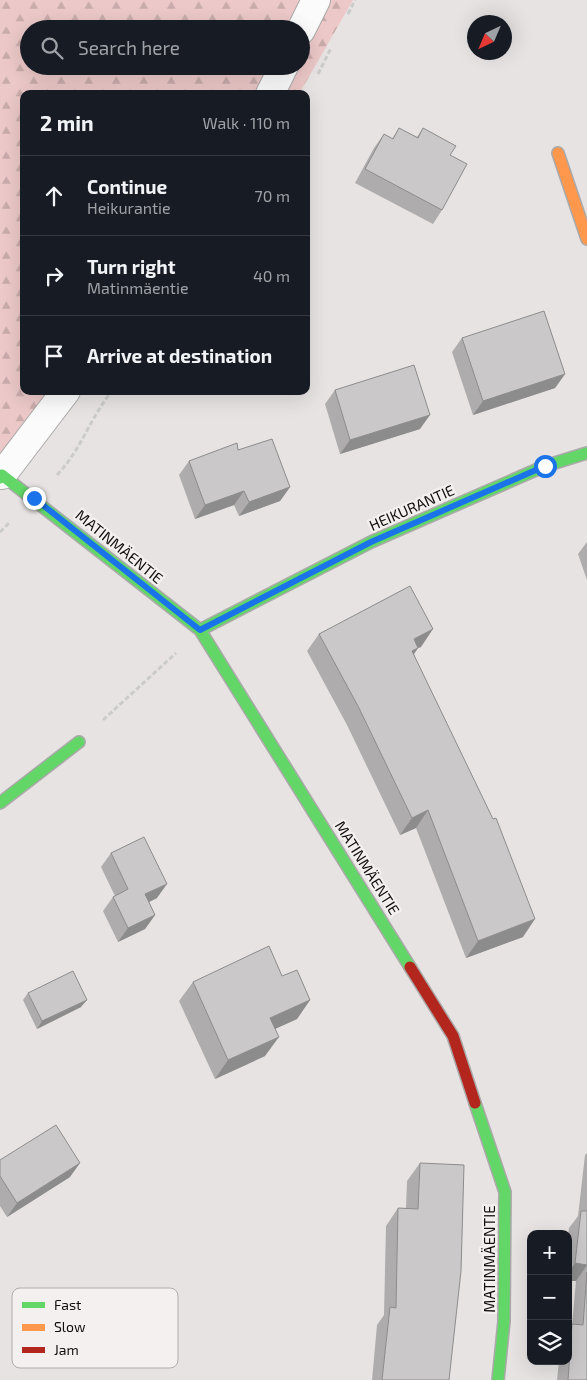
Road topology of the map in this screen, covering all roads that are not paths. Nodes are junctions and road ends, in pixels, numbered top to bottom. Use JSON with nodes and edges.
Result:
{"nodes":[{"id":1,"x":316,"y":0,"type":"edge"},
{"id":2,"x":306,"y":20,"type":"edge"},
{"id":3,"x":280,"y":75,"type":"edge"},
{"id":4,"x":272,"y":90,"type":"edge"},
{"id":5,"x":558,"y":153,"type":"dead end"},
{"id":6,"x":587,"y":239,"type":"edge"},
{"id":7,"x":63,"y":395,"type":"edge"},
{"id":8,"x":587,"y":453,"type":"edge"},
{"id":9,"x":1,"y":477,"type":"edge"},
{"id":10,"x":200,"y":630,"type":"junction"},
{"id":11,"x":79,"y":742,"type":"road end"},
{"id":12,"x":0,"y":803,"type":"edge"},
{"id":13,"x":498,"y":1380,"type":"edge"}],
"edges":[{"from":1,"to":2,"type":"street"},
{"from":3,"to":4,"type":"street"},
{"from":5,"to":6,"type":"street"},
{"from":7,"to":9,"type":"street"},
{"from":8,"to":10,"type":"street","name":"HEIKURANTIE"},
{"from":9,"to":10,"type":"street","name":"MATINMÄENTIE"},
{"from":10,"to":13,"type":"street","name":"MATINMÄENTIE"},
{"from":11,"to":12,"type":"street"}]}
